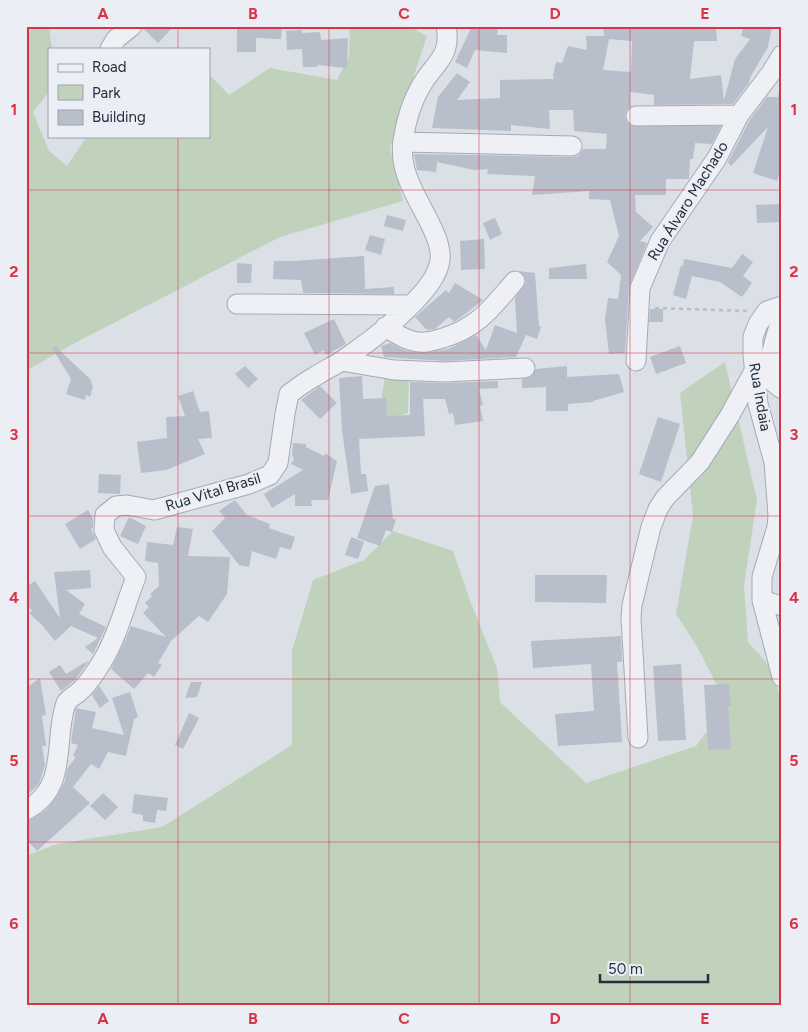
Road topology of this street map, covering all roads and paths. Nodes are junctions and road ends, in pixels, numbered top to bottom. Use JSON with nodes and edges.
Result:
{"nodes":[{"id":1,"x":132,"y":26,"type":"edge"},
{"id":2,"x":446,"y":26,"type":"edge"},
{"id":3,"x":111,"y":48,"type":"edge"},
{"id":4,"x":782,"y":55,"type":"edge"},
{"id":5,"x":739,"y":115,"type":"junction"},
{"id":6,"x":636,"y":116,"type":"dead end"},
{"id":7,"x":403,"y":142,"type":"junction"},
{"id":8,"x":572,"y":146,"type":"dead end"},
{"id":9,"x":515,"y":281,"type":"dead end"},
{"id":10,"x":237,"y":304,"type":"dead end"},
{"id":11,"x":410,"y":305,"type":"junction"},
{"id":12,"x":639,"y":308,"type":"junction"},
{"id":13,"x":777,"y":312,"type":"edge"},
{"id":14,"x":385,"y":327,"type":"junction"},
{"id":15,"x":341,"y":361,"type":"junction"},
{"id":16,"x":636,"y":361,"type":"dead end"},
{"id":17,"x":525,"y":368,"type":"dead end"},
{"id":18,"x":754,"y":371,"type":"junction"},
{"id":19,"x":782,"y":389,"type":"edge"},
{"id":20,"x":778,"y":464,"type":"edge"},
{"id":21,"x":762,"y":600,"type":"junction"},
{"id":22,"x":782,"y":606,"type":"edge"},
{"id":23,"x":782,"y":677,"type":"edge"},
{"id":24,"x":638,"y":738,"type":"dead end"},
{"id":25,"x":26,"y":810,"type":"edge"}],
"edges":[{"from":1,"to":3,"type":"street"},
{"from":2,"to":7,"type":"street","name":"Rua Vital Brasil"},
{"from":4,"to":5,"type":"street","name":"Rua Álvaro Machado"},
{"from":5,"to":6,"type":"street"},
{"from":5,"to":12,"type":"street","name":"Rua Álvaro Machado"},
{"from":7,"to":8,"type":"street"},
{"from":7,"to":11,"type":"street","name":"Rua Vital Brasil"},
{"from":9,"to":14,"type":"street"},
{"from":10,"to":11,"type":"street"},
{"from":11,"to":14,"type":"street","name":"Rua Vital Brasil"},
{"from":12,"to":13,"type":"path"},
{"from":12,"to":16,"type":"street","name":"Rua Álvaro Machado"},
{"from":13,"to":18,"type":"street","name":"Rua Indaia"},
{"from":13,"to":19,"type":"street"},
{"from":14,"to":15,"type":"street","name":"Rua Vital Brasil"},
{"from":15,"to":17,"type":"street"},
{"from":15,"to":25,"type":"street","name":"Rua Vital Brasil"},
{"from":18,"to":20,"type":"street","name":"Rua Indaia"},
{"from":18,"to":24,"type":"street"},
{"from":20,"to":21,"type":"street","name":"Rua Indaia"},
{"from":21,"to":22,"type":"street"},
{"from":21,"to":23,"type":"street","name":"Rua Indaia"}]}
